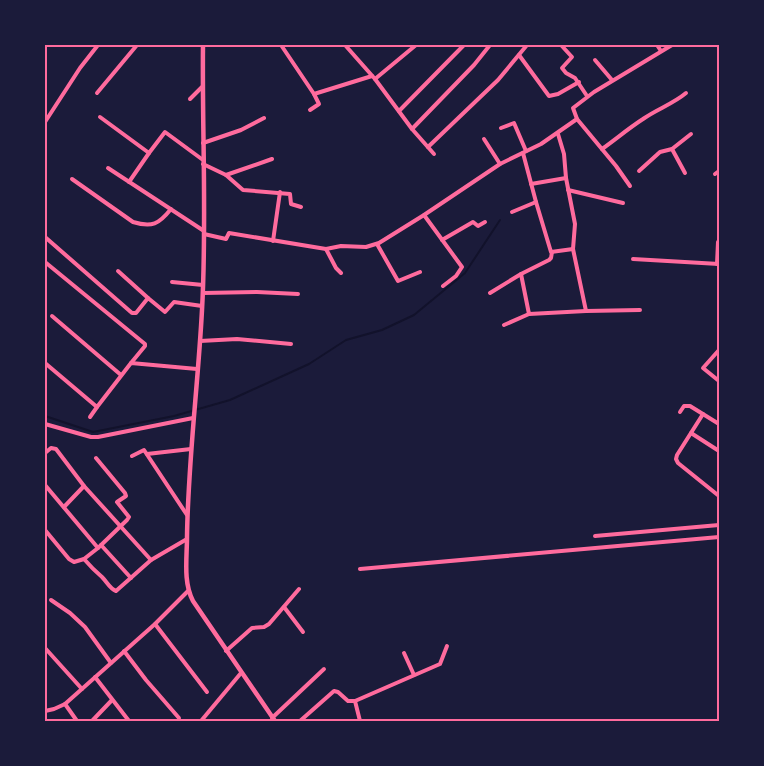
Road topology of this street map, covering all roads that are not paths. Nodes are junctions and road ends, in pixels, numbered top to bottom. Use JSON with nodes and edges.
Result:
{"nodes":[{"id":1,"x":98,"y":45,"type":"edge"},
{"id":2,"x":129,"y":45,"type":"edge"},
{"id":3,"x":138,"y":45,"type":"edge"},
{"id":4,"x":203,"y":45,"type":"edge"},
{"id":5,"x":282,"y":45,"type":"edge"},
{"id":6,"x":416,"y":45,"type":"edge"},
{"id":7,"x":464,"y":45,"type":"edge"},
{"id":8,"x":490,"y":45,"type":"edge"},
{"id":9,"x":527,"y":45,"type":"edge"},
{"id":10,"x":561,"y":45,"type":"edge"},
{"id":11,"x":572,"y":45,"type":"edge"},
{"id":12,"x":657,"y":45,"type":"edge"},
{"id":13,"x":672,"y":45,"type":"edge"},
{"id":14,"x":347,"y":46,"type":"edge"},
{"id":15,"x":134,"y":49,"type":"junction"},
{"id":16,"x":567,"y":50,"type":"junction"},
{"id":17,"x":661,"y":51,"type":"junction"},
{"id":18,"x":519,"y":55,"type":"junction"},
{"id":19,"x":595,"y":60,"type":"dead end"},
{"id":20,"x":374,"y":77,"type":"junction"},
{"id":21,"x":612,"y":80,"type":"junction"},
{"id":22,"x":579,"y":82,"type":"junction"},
{"id":23,"x":202,"y":87,"type":"junction"},
{"id":24,"x":97,"y":93,"type":"dead end"},
{"id":25,"x":686,"y":93,"type":"dead end"},
{"id":26,"x":314,"y":94,"type":"junction"},
{"id":27,"x":587,"y":96,"type":"junction"},
{"id":28,"x":190,"y":99,"type":"dead end"},
{"id":29,"x":310,"y":110,"type":"dead end"},
{"id":30,"x":399,"y":110,"type":"junction"},
{"id":31,"x":100,"y":117,"type":"dead end"},
{"id":32,"x":264,"y":118,"type":"dead end"},
{"id":33,"x":577,"y":119,"type":"junction"},
{"id":34,"x":45,"y":122,"type":"edge"},
{"id":35,"x":501,"y":128,"type":"dead end"},
{"id":36,"x":412,"y":129,"type":"junction"},
{"id":37,"x":558,"y":134,"type":"junction"},
{"id":38,"x":691,"y":134,"type":"dead end"},
{"id":39,"x":484,"y":139,"type":"dead end"},
{"id":40,"x":203,"y":143,"type":"junction"},
{"id":41,"x":428,"y":147,"type":"junction"},
{"id":42,"x":602,"y":149,"type":"junction"},
{"id":43,"x":672,"y":149,"type":"junction"},
{"id":44,"x":525,"y":152,"type":"junction"},
{"id":45,"x":149,"y":153,"type":"junction"},
{"id":46,"x":434,"y":154,"type":"dead end"},
{"id":47,"x":272,"y":159,"type":"dead end"},
{"id":48,"x":203,"y":162,"type":"junction"},
{"id":49,"x":500,"y":164,"type":"junction"},
{"id":50,"x":108,"y":168,"type":"dead end"},
{"id":51,"x":639,"y":171,"type":"dead end"},
{"id":52,"x":685,"y":173,"type":"dead end"},
{"id":53,"x":226,"y":175,"type":"junction"},
{"id":54,"x":566,"y":178,"type":"junction"},
{"id":55,"x":72,"y":179,"type":"dead end"},
{"id":56,"x":129,"y":182,"type":"junction"},
{"id":57,"x":531,"y":184,"type":"junction"},
{"id":58,"x":630,"y":186,"type":"dead end"},
{"id":59,"x":568,"y":190,"type":"junction"},
{"id":60,"x":280,"y":192,"type":"junction"},
{"id":61,"x":536,"y":202,"type":"junction"},
{"id":62,"x":623,"y":203,"type":"dead end"},
{"id":63,"x":300,"y":207,"type":"dead end"},
{"id":64,"x":171,"y":209,"type":"junction"},
{"id":65,"x":512,"y":212,"type":"dead end"},
{"id":66,"x":424,"y":215,"type":"junction"},
{"id":67,"x":485,"y":222,"type":"dead end"},
{"id":68,"x":204,"y":232,"type":"junction"},
{"id":69,"x":45,"y":237,"type":"edge"},
{"id":70,"x":442,"y":240,"type":"junction"},
{"id":71,"x":273,"y":241,"type":"junction"},
{"id":72,"x":718,"y":242,"type":"edge"},
{"id":73,"x":377,"y":244,"type":"junction"},
{"id":74,"x":326,"y":249,"type":"junction"},
{"id":75,"x":573,"y":249,"type":"junction"},
{"id":76,"x":552,"y":252,"type":"junction"},
{"id":77,"x":633,"y":259,"type":"dead end"},
{"id":78,"x":45,"y":262,"type":"edge"},
{"id":79,"x":718,"y":264,"type":"edge"},
{"id":80,"x":118,"y":271,"type":"dead end"},
{"id":81,"x":420,"y":272,"type":"dead end"},
{"id":82,"x":341,"y":273,"type":"dead end"},
{"id":83,"x":520,"y":274,"type":"junction"},
{"id":84,"x":172,"y":282,"type":"dead end"},
{"id":85,"x":203,"y":285,"type":"junction"},
{"id":86,"x":443,"y":286,"type":"dead end"},
{"id":87,"x":490,"y":293,"type":"dead end"},
{"id":88,"x":203,"y":294,"type":"junction"},
{"id":89,"x":298,"y":294,"type":"dead end"},
{"id":90,"x":148,"y":298,"type":"junction"},
{"id":91,"x":202,"y":306,"type":"junction"},
{"id":92,"x":640,"y":310,"type":"dead end"},
{"id":93,"x":586,"y":311,"type":"junction"},
{"id":94,"x":529,"y":314,"type":"junction"},
{"id":95,"x":52,"y":316,"type":"dead end"},
{"id":96,"x":504,"y":325,"type":"dead end"},
{"id":97,"x":200,"y":341,"type":"junction"},
{"id":98,"x":291,"y":344,"type":"dead end"},
{"id":99,"x":719,"y":350,"type":"edge"},
{"id":100,"x":45,"y":362,"type":"edge"},
{"id":101,"x":131,"y":363,"type":"junction"},
{"id":102,"x":197,"y":369,"type":"junction"},
{"id":103,"x":121,"y":375,"type":"junction"},
{"id":104,"x":719,"y":381,"type":"edge"},
{"id":105,"x":97,"y":407,"type":"junction"},
{"id":106,"x":680,"y":412,"type":"dead end"},
{"id":107,"x":703,"y":414,"type":"junction"},
{"id":108,"x":90,"y":416,"type":"dead end"},
{"id":109,"x":194,"y":417,"type":"junction"},
{"id":110,"x":45,"y":424,"type":"edge"},
{"id":111,"x":719,"y":424,"type":"edge"},
{"id":112,"x":691,"y":433,"type":"junction"},
{"id":113,"x":191,"y":449,"type":"junction"},
{"id":114,"x":719,"y":451,"type":"edge"},
{"id":115,"x":45,"y":453,"type":"edge"},
{"id":116,"x":147,"y":454,"type":"junction"},
{"id":117,"x":132,"y":456,"type":"dead end"},
{"id":118,"x":96,"y":458,"type":"dead end"},
{"id":119,"x":45,"y":485,"type":"edge"},
{"id":120,"x":84,"y":486,"type":"junction"},
{"id":121,"x":719,"y":496,"type":"edge"},
{"id":122,"x":64,"y":507,"type":"junction"},
{"id":123,"x":188,"y":515,"type":"junction"},
{"id":124,"x":719,"y":525,"type":"edge"},
{"id":125,"x":121,"y":526,"type":"junction"},
{"id":126,"x":45,"y":530,"type":"edge"},
{"id":127,"x":595,"y":536,"type":"dead end"},
{"id":128,"x":719,"y":537,"type":"edge"},
{"id":129,"x":187,"y":539,"type":"junction"},
{"id":130,"x":99,"y":546,"type":"junction"},
{"id":131,"x":84,"y":559,"type":"junction"},
{"id":132,"x":151,"y":560,"type":"junction"},
{"id":133,"x":360,"y":569,"type":"dead end"},
{"id":134,"x":131,"y":578,"type":"junction"},
{"id":135,"x":299,"y":589,"type":"dead end"},
{"id":136,"x":188,"y":591,"type":"junction"},
{"id":137,"x":52,"y":600,"type":"dead end"},
{"id":138,"x":284,"y":607,"type":"junction"},
{"id":139,"x":155,"y":624,"type":"junction"},
{"id":140,"x":303,"y":632,"type":"dead end"},
{"id":141,"x":447,"y":646,"type":"dead end"},
{"id":142,"x":45,"y":648,"type":"edge"},
{"id":143,"x":124,"y":651,"type":"junction"},
{"id":144,"x":226,"y":652,"type":"junction"},
{"id":145,"x":404,"y":653,"type":"dead end"},
{"id":146,"x":111,"y":663,"type":"junction"},
{"id":147,"x":324,"y":669,"type":"dead end"},
{"id":148,"x":241,"y":673,"type":"junction"},
{"id":149,"x":414,"y":675,"type":"junction"},
{"id":150,"x":95,"y":677,"type":"junction"},
{"id":151,"x":82,"y":689,"type":"junction"},
{"id":152,"x":207,"y":692,"type":"dead end"},
{"id":153,"x":112,"y":700,"type":"junction"},
{"id":154,"x":356,"y":701,"type":"junction"},
{"id":155,"x":65,"y":704,"type":"junction"},
{"id":156,"x":45,"y":711,"type":"edge"},
{"id":157,"x":179,"y":718,"type":"dead end"},
{"id":158,"x":274,"y":719,"type":"edge"},
{"id":159,"x":77,"y":721,"type":"edge"},
{"id":160,"x":92,"y":721,"type":"edge"},
{"id":161,"x":129,"y":721,"type":"edge"},
{"id":162,"x":201,"y":721,"type":"edge"},
{"id":163,"x":300,"y":721,"type":"edge"},
{"id":164,"x":360,"y":721,"type":"edge"}],
"edges":[{"from":1,"to":34,"type":"street"},
{"from":2,"to":15,"type":"street"},
{"from":3,"to":15,"type":"street"},
{"from":4,"to":23,"type":"street"},
{"from":5,"to":26,"type":"street"},
{"from":6,"to":20,"type":"street"},
{"from":7,"to":30,"type":"street"},
{"from":8,"to":36,"type":"street"},
{"from":9,"to":18,"type":"street"},
{"from":10,"to":16,"type":"street"},
{"from":11,"to":16,"type":"street"},
{"from":12,"to":17,"type":"street"},
{"from":13,"to":17,"type":"street"},
{"from":14,"to":20,"type":"street"},
{"from":15,"to":24,"type":"street"},
{"from":16,"to":22,"type":"street"},
{"from":17,"to":21,"type":"street"},
{"from":18,"to":22,"type":"street"},
{"from":18,"to":41,"type":"street"},
{"from":19,"to":21,"type":"street"},
{"from":20,"to":26,"type":"street"},
{"from":20,"to":30,"type":"street"},
{"from":21,"to":27,"type":"street"},
{"from":22,"to":27,"type":"street"},
{"from":23,"to":28,"type":"street"},
{"from":23,"to":40,"type":"street"},
{"from":25,"to":42,"type":"street"},
{"from":26,"to":29,"type":"street"},
{"from":27,"to":33,"type":"street"},
{"from":30,"to":36,"type":"street"},
{"from":31,"to":45,"type":"street"},
{"from":32,"to":40,"type":"street"},
{"from":33,"to":37,"type":"street"},
{"from":33,"to":42,"type":"street"},
{"from":35,"to":44,"type":"street"},
{"from":36,"to":41,"type":"street"},
{"from":37,"to":44,"type":"street"},
{"from":37,"to":54,"type":"street"},
{"from":38,"to":43,"type":"street"},
{"from":39,"to":49,"type":"street"},
{"from":40,"to":48,"type":"street"},
{"from":41,"to":46,"type":"street"},
{"from":42,"to":58,"type":"street"},
{"from":43,"to":51,"type":"street"},
{"from":43,"to":52,"type":"street"},
{"from":44,"to":49,"type":"street"},
{"from":44,"to":57,"type":"street"},
{"from":45,"to":48,"type":"street"},
{"from":45,"to":56,"type":"street"},
{"from":47,"to":53,"type":"street"},
{"from":48,"to":53,"type":"street"},
{"from":48,"to":68,"type":"street"},
{"from":49,"to":66,"type":"street"},
{"from":50,"to":56,"type":"street"},
{"from":53,"to":60,"type":"street"},
{"from":54,"to":57,"type":"street"},
{"from":54,"to":59,"type":"street"},
{"from":55,"to":64,"type":"street"},
{"from":56,"to":64,"type":"street"},
{"from":57,"to":61,"type":"street"},
{"from":59,"to":62,"type":"street"},
{"from":59,"to":75,"type":"street"},
{"from":60,"to":63,"type":"street"},
{"from":60,"to":71,"type":"street"},
{"from":61,"to":65,"type":"street"},
{"from":61,"to":76,"type":"street"},
{"from":64,"to":68,"type":"street"},
{"from":66,"to":70,"type":"street"},
{"from":66,"to":73,"type":"street"},
{"from":67,"to":70,"type":"street"},
{"from":68,"to":71,"type":"street"},
{"from":68,"to":85,"type":"street"},
{"from":69,"to":90,"type":"street"},
{"from":70,"to":86,"type":"street"},
{"from":71,"to":74,"type":"street"},
{"from":72,"to":79,"type":"street"},
{"from":73,"to":74,"type":"street"},
{"from":73,"to":81,"type":"street"},
{"from":74,"to":82,"type":"street"},
{"from":75,"to":76,"type":"street"},
{"from":75,"to":93,"type":"street"},
{"from":76,"to":83,"type":"street"},
{"from":77,"to":79,"type":"street"},
{"from":78,"to":101,"type":"street"},
{"from":80,"to":90,"type":"street"},
{"from":83,"to":87,"type":"street"},
{"from":83,"to":94,"type":"street"},
{"from":84,"to":85,"type":"street"},
{"from":85,"to":88,"type":"street"},
{"from":88,"to":89,"type":"street"},
{"from":88,"to":91,"type":"street"},
{"from":90,"to":91,"type":"street"},
{"from":91,"to":97,"type":"street"},
{"from":92,"to":93,"type":"street"},
{"from":93,"to":94,"type":"street"},
{"from":94,"to":96,"type":"street"},
{"from":95,"to":103,"type":"street"},
{"from":97,"to":98,"type":"street"},
{"from":97,"to":102,"type":"street"},
{"from":99,"to":104,"type":"street"},
{"from":100,"to":105,"type":"street"},
{"from":101,"to":102,"type":"street"},
{"from":101,"to":103,"type":"street"},
{"from":102,"to":109,"type":"street"},
{"from":103,"to":105,"type":"street"},
{"from":105,"to":108,"type":"street"},
{"from":106,"to":107,"type":"street"},
{"from":107,"to":111,"type":"street"},
{"from":107,"to":112,"type":"street"},
{"from":109,"to":110,"type":"street"},
{"from":109,"to":113,"type":"street"},
{"from":112,"to":114,"type":"street"},
{"from":112,"to":121,"type":"street"},
{"from":113,"to":116,"type":"street"},
{"from":113,"to":123,"type":"street"},
{"from":115,"to":120,"type":"street"},
{"from":116,"to":117,"type":"street"},
{"from":116,"to":123,"type":"street"},
{"from":118,"to":125,"type":"street"},
{"from":119,"to":122,"type":"street"},
{"from":120,"to":122,"type":"street"},
{"from":120,"to":125,"type":"street"},
{"from":122,"to":130,"type":"street"},
{"from":123,"to":129,"type":"street"},
{"from":124,"to":127,"type":"street"},
{"from":125,"to":130,"type":"street"},
{"from":125,"to":132,"type":"street"},
{"from":126,"to":131,"type":"street"},
{"from":128,"to":133,"type":"street"},
{"from":129,"to":132,"type":"street"},
{"from":129,"to":136,"type":"street"},
{"from":130,"to":131,"type":"street"},
{"from":130,"to":134,"type":"street"},
{"from":131,"to":134,"type":"street"},
{"from":132,"to":134,"type":"street"},
{"from":135,"to":138,"type":"street"},
{"from":136,"to":139,"type":"street"},
{"from":136,"to":144,"type":"street"},
{"from":137,"to":146,"type":"street"},
{"from":138,"to":140,"type":"street"},
{"from":138,"to":144,"type":"street"},
{"from":139,"to":143,"type":"street"},
{"from":139,"to":152,"type":"street"},
{"from":141,"to":149,"type":"street"},
{"from":142,"to":151,"type":"street"},
{"from":143,"to":146,"type":"street"},
{"from":143,"to":157,"type":"street"},
{"from":144,"to":148,"type":"street"},
{"from":145,"to":149,"type":"street"},
{"from":146,"to":150,"type":"street"},
{"from":147,"to":158,"type":"street"},
{"from":148,"to":158,"type":"street"},
{"from":148,"to":162,"type":"street"},
{"from":149,"to":154,"type":"street"},
{"from":150,"to":151,"type":"street"},
{"from":150,"to":153,"type":"street"},
{"from":151,"to":155,"type":"street"},
{"from":153,"to":160,"type":"street"},
{"from":153,"to":161,"type":"street"},
{"from":154,"to":163,"type":"street"},
{"from":154,"to":164,"type":"street"},
{"from":155,"to":156,"type":"street"},
{"from":155,"to":159,"type":"street"}]}
